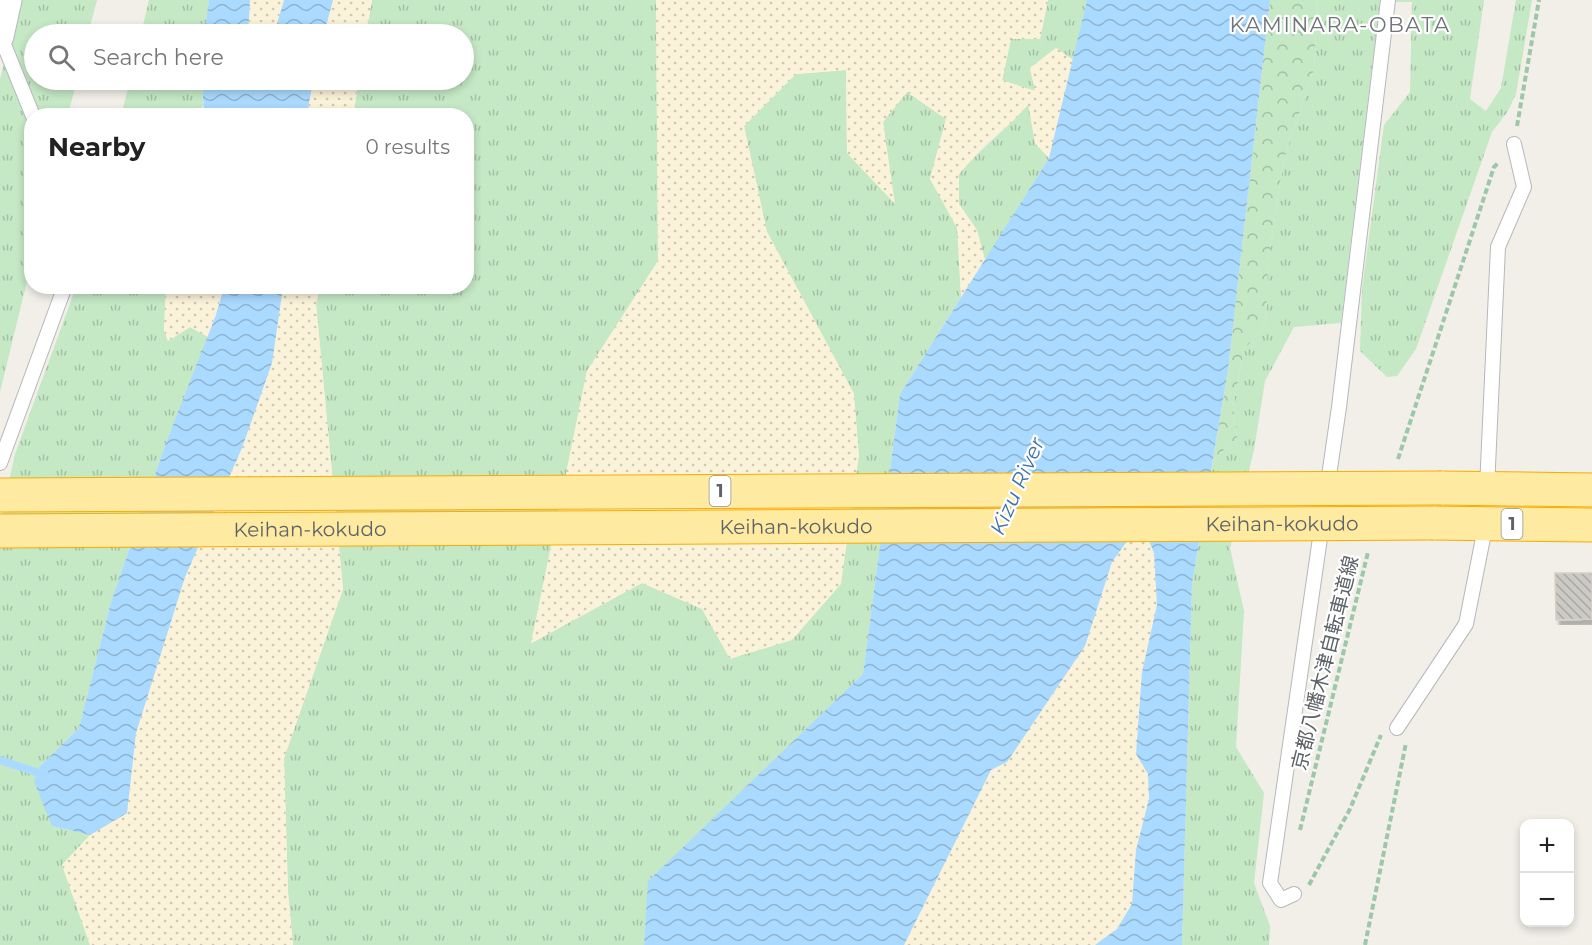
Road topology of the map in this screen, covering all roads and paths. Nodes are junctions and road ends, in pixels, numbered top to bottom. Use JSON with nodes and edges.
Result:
{"nodes":[{"id":1,"x":8,"y":0,"type":"edge"},
{"id":2,"x":1388,"y":0,"type":"edge"},
{"id":3,"x":1539,"y":0,"type":"edge"},
{"id":4,"x":0,"y":36,"type":"edge"},
{"id":5,"x":30,"y":108,"type":"edge"},
{"id":6,"x":1514,"y":144,"type":"junction"},
{"id":7,"x":62,"y":294,"type":"edge"},
{"id":8,"x":1397,"y":462,"type":"dead end"},
{"id":9,"x":0,"y":464,"type":"edge"},
{"id":10,"x":1487,"y":488,"type":"junction"},
{"id":11,"x":1592,"y":490,"type":"edge"},
{"id":12,"x":0,"y":495,"type":"edge"},
{"id":13,"x":1486,"y":523,"type":"junction"},
{"id":14,"x":1592,"y":525,"type":"edge"},
{"id":15,"x":0,"y":531,"type":"edge"},
{"id":16,"x":1371,"y":542,"type":"dead end"},
{"id":17,"x":1397,"y":728,"type":"junction"},
{"id":18,"x":1299,"y":832,"type":"dead end"},
{"id":19,"x":1293,"y":894,"type":"joint"},
{"id":20,"x":1365,"y":945,"type":"edge"}],
"edges":[{"from":1,"to":4,"type":"street"},
{"from":2,"to":19,"type":"lane"},
{"from":3,"to":6,"type":"path"},
{"from":4,"to":5,"type":"lane"},
{"from":6,"to":8,"type":"path"},
{"from":6,"to":10,"type":"lane"},
{"from":7,"to":9,"type":"lane"},
{"from":10,"to":11,"type":"highway","name":"Keihan-kokudo","number":"1"},
{"from":10,"to":12,"type":"highway","name":"Keihan-kokudo","number":"1","bridge":true},
{"from":13,"to":14,"type":"highway","name":"Keihan-kokudo","number":"1"},
{"from":13,"to":15,"type":"highway","name":"Keihan-kokudo","number":"1","bridge":true},
{"from":13,"to":17,"type":"lane"},
{"from":16,"to":18,"type":"path","name":"京都八幡木津自転車道線"},
{"from":17,"to":19,"type":"path"},
{"from":17,"to":20,"type":"path"}]}
